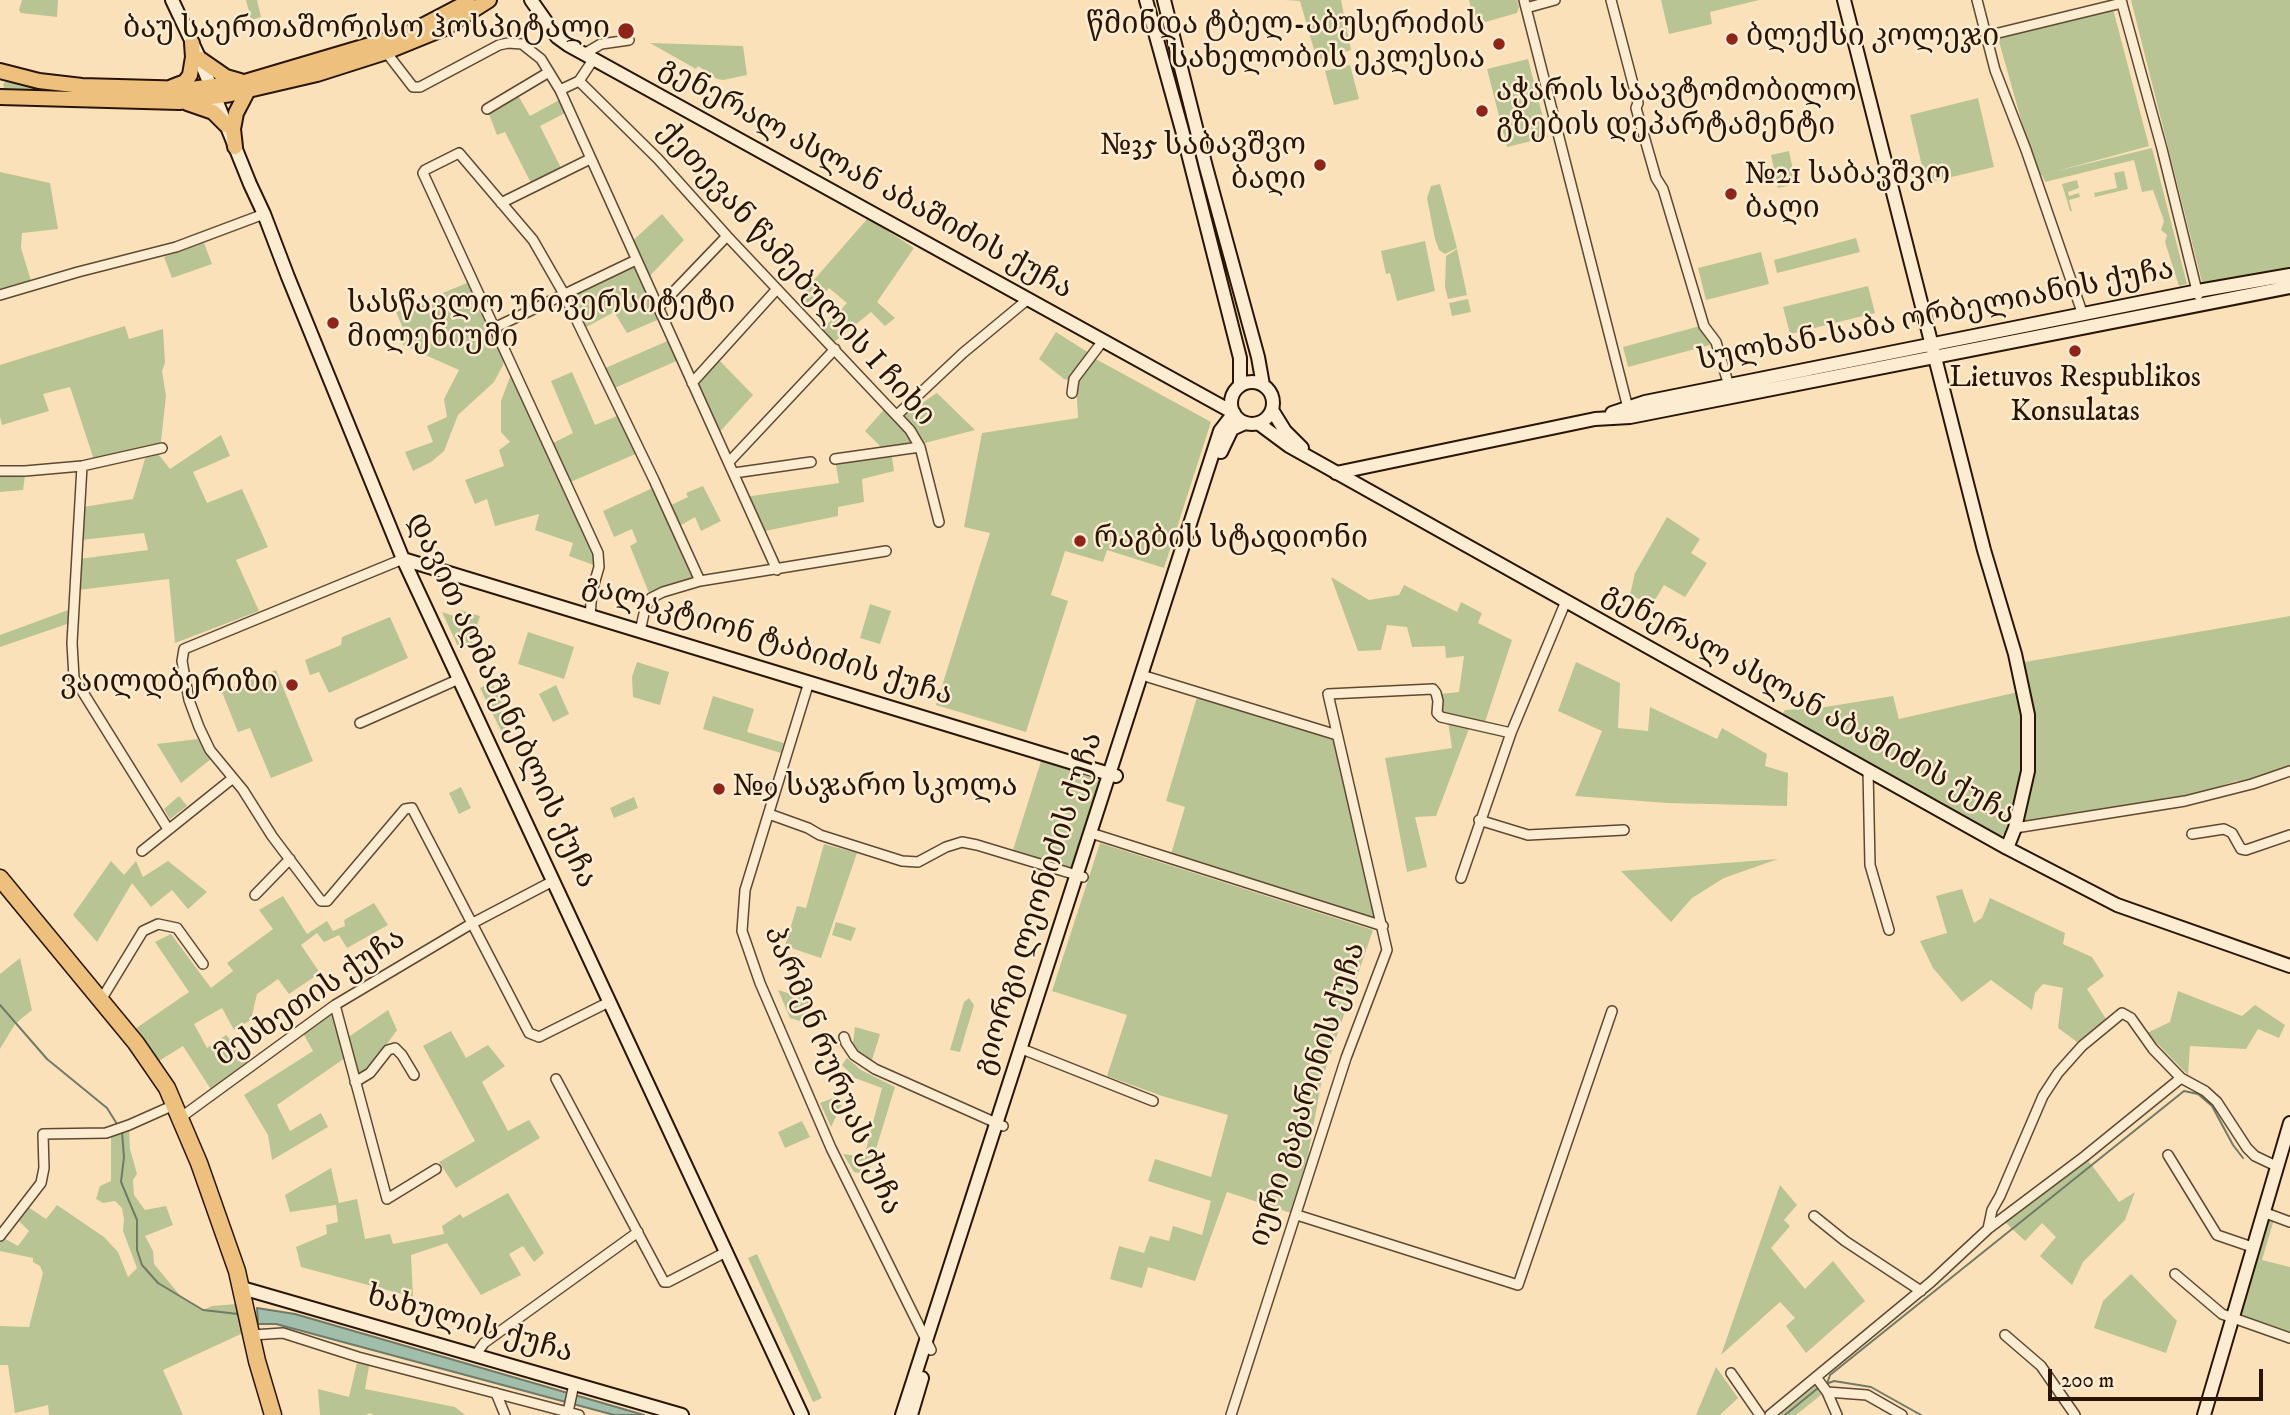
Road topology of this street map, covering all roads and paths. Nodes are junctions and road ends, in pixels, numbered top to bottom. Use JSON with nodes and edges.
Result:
{"nodes":[{"id":1,"x":172,"y":0,"type":"edge"},
{"id":2,"x":470,"y":0,"type":"edge"},
{"id":3,"x":489,"y":0,"type":"edge"},
{"id":4,"x":531,"y":0,"type":"edge"},
{"id":5,"x":1146,"y":0,"type":"edge"},
{"id":6,"x":1164,"y":0,"type":"edge"},
{"id":7,"x":1555,"y":0,"type":"edge"},
{"id":8,"x":1611,"y":0,"type":"edge"},
{"id":9,"x":1844,"y":0,"type":"edge"},
{"id":10,"x":1977,"y":0,"type":"edge"},
{"id":11,"x":2121,"y":1,"type":"edge"},
{"id":12,"x":454,"y":4,"type":"edge"},
{"id":13,"x":1525,"y":4,"type":"edge"},
{"id":14,"x":1986,"y":36,"type":"junction"},
{"id":15,"x":629,"y":40,"type":"dead end"},
{"id":16,"x":192,"y":43,"type":"junction"},
{"id":17,"x":386,"y":52,"type":"junction"},
{"id":18,"x":589,"y":57,"type":"junction"},
{"id":19,"x":200,"y":59,"type":"junction"},
{"id":20,"x":549,"y":72,"type":"junction"},
{"id":21,"x":579,"y":81,"type":"junction"},
{"id":22,"x":3,"y":85,"type":"edge"},
{"id":23,"x":246,"y":86,"type":"junction"},
{"id":24,"x":168,"y":89,"type":"junction"},
{"id":25,"x":560,"y":90,"type":"junction"},
{"id":26,"x":213,"y":92,"type":"junction"},
{"id":27,"x":179,"y":102,"type":"junction"},
{"id":28,"x":487,"y":109,"type":"dead end"},
{"id":29,"x":226,"y":125,"type":"junction"},
{"id":30,"x":235,"y":147,"type":"junction"},
{"id":31,"x":590,"y":159,"type":"junction"},
{"id":32,"x":501,"y":203,"type":"junction"},
{"id":33,"x":264,"y":214,"type":"junction"},
{"id":34,"x":727,"y":236,"type":"junction"},
{"id":35,"x":636,"y":260,"type":"junction"},
{"id":36,"x":2290,"y":275,"type":"edge"},
{"id":37,"x":2290,"y":287,"type":"edge"},
{"id":38,"x":777,"y":289,"type":"junction"},
{"id":39,"x":564,"y":294,"type":"junction"},
{"id":40,"x":0,"y":295,"type":"edge"},
{"id":41,"x":2198,"y":297,"type":"junction"},
{"id":42,"x":1027,"y":300,"type":"junction"},
{"id":43,"x":658,"y":308,"type":"junction"},
{"id":44,"x":2083,"y":315,"type":"junction"},
{"id":45,"x":494,"y":328,"type":"junction"},
{"id":46,"x":1101,"y":342,"type":"junction"},
{"id":47,"x":835,"y":349,"type":"junction"},
{"id":48,"x":1934,"y":351,"type":"junction"},
{"id":49,"x":692,"y":383,"type":"junction"},
{"id":50,"x":1263,"y":385,"type":"junction"},
{"id":51,"x":1240,"y":386,"type":"junction"},
{"id":52,"x":1729,"y":386,"type":"junction"},
{"id":53,"x":1188,"y":390,"type":"junction"},
{"id":54,"x":1072,"y":393,"type":"dead end"},
{"id":55,"x":1232,"y":397,"type":"junction"},
{"id":56,"x":1272,"y":410,"type":"junction"},
{"id":57,"x":1629,"y":412,"type":"junction"},
{"id":58,"x":1234,"y":413,"type":"junction"},
{"id":59,"x":897,"y":415,"type":"junction"},
{"id":60,"x":1252,"y":423,"type":"junction"},
{"id":61,"x":920,"y":447,"type":"junction"},
{"id":62,"x":162,"y":448,"type":"dead end"},
{"id":63,"x":835,"y":459,"type":"dead end"},
{"id":64,"x":1316,"y":461,"type":"junction"},
{"id":65,"x":729,"y":462,"type":"junction"},
{"id":66,"x":811,"y":462,"type":"dead end"},
{"id":67,"x":82,"y":466,"type":"junction"},
{"id":68,"x":0,"y":471,"type":"edge"},
{"id":69,"x":1336,"y":472,"type":"junction"},
{"id":70,"x":734,"y":473,"type":"junction"},
{"id":71,"x":939,"y":522,"type":"dead end"},
{"id":72,"x":886,"y":551,"type":"dead end"},
{"id":73,"x":403,"y":559,"type":"junction"},
{"id":74,"x":777,"y":570,"type":"junction"},
{"id":75,"x":700,"y":581,"type":"junction"},
{"id":76,"x":1566,"y":601,"type":"junction"},
{"id":77,"x":590,"y":616,"type":"junction"},
{"id":78,"x":640,"y":631,"type":"junction"},
{"id":79,"x":1148,"y":677,"type":"junction"},
{"id":80,"x":459,"y":679,"type":"junction"},
{"id":81,"x":809,"y":682,"type":"junction"},
{"id":82,"x":360,"y":723,"type":"dead end"},
{"id":83,"x":1511,"y":733,"type":"junction"},
{"id":84,"x":1338,"y":735,"type":"junction"},
{"id":85,"x":1868,"y":770,"type":"junction"},
{"id":86,"x":2290,"y":771,"type":"edge"},
{"id":87,"x":1113,"y":775,"type":"junction"},
{"id":88,"x":233,"y":778,"type":"junction"},
{"id":89,"x":769,"y":814,"type":"junction"},
{"id":90,"x":1479,"y":820,"type":"junction"},
{"id":91,"x":2015,"y":828,"type":"junction"},
{"id":92,"x":168,"y":829,"type":"junction"},
{"id":93,"x":1624,"y":830,"type":"dead end"},
{"id":94,"x":2192,"y":834,"type":"dead end"},
{"id":95,"x":1097,"y":835,"type":"junction"},
{"id":96,"x":2290,"y":835,"type":"edge"},
{"id":97,"x":2007,"y":848,"type":"junction"},
{"id":98,"x":142,"y":851,"type":"dead end"},
{"id":99,"x":290,"y":859,"type":"junction"},
{"id":100,"x":1080,"y":876,"type":"junction"},
{"id":101,"x":0,"y":878,"type":"edge"},
{"id":102,"x":1461,"y":878,"type":"dead end"},
{"id":103,"x":553,"y":881,"type":"junction"},
{"id":104,"x":255,"y":895,"type":"dead end"},
{"id":105,"x":471,"y":924,"type":"junction"},
{"id":106,"x":1383,"y":926,"type":"junction"},
{"id":107,"x":1889,"y":930,"type":"dead end"},
{"id":108,"x":203,"y":964,"type":"dead end"},
{"id":109,"x":2290,"y":966,"type":"edge"},
{"id":110,"x":100,"y":1000,"type":"junction"},
{"id":111,"x":609,"y":1002,"type":"junction"},
{"id":112,"x":335,"y":1005,"type":"junction"},
{"id":113,"x":1612,"y":1011,"type":"dead end"},
{"id":114,"x":845,"y":1037,"type":"dead end"},
{"id":115,"x":1027,"y":1051,"type":"junction"},
{"id":116,"x":414,"y":1075,"type":"dead end"},
{"id":117,"x":2181,"y":1078,"type":"junction"},
{"id":118,"x":556,"y":1079,"type":"dead end"},
{"id":119,"x":355,"y":1082,"type":"junction"},
{"id":120,"x":1153,"y":1101,"type":"dead end"},
{"id":121,"x":177,"y":1111,"type":"junction"},
{"id":122,"x":2290,"y":1124,"type":"edge"},
{"id":123,"x":1000,"y":1125,"type":"junction"},
{"id":124,"x":2168,"y":1155,"type":"dead end"},
{"id":125,"x":2276,"y":1166,"type":"junction"},
{"id":126,"x":436,"y":1169,"type":"dead end"},
{"id":127,"x":2263,"y":1212,"type":"junction"},
{"id":128,"x":1297,"y":1215,"type":"junction"},
{"id":129,"x":1814,"y":1216,"type":"dead end"},
{"id":130,"x":2290,"y":1223,"type":"edge"},
{"id":131,"x":1987,"y":1229,"type":"junction"},
{"id":132,"x":638,"y":1231,"type":"junction"},
{"id":133,"x":0,"y":1236,"type":"edge"},
{"id":134,"x":2252,"y":1247,"type":"junction"},
{"id":135,"x":726,"y":1252,"type":"junction"},
{"id":136,"x":2175,"y":1274,"type":"dead end"},
{"id":137,"x":1921,"y":1291,"type":"junction"},
{"id":138,"x":243,"y":1294,"type":"junction"},
{"id":139,"x":2234,"y":1318,"type":"junction"},
{"id":140,"x":251,"y":1335,"type":"junction"},
{"id":141,"x":2005,"y":1335,"type":"dead end"},
{"id":142,"x":2290,"y":1338,"type":"edge"},
{"id":143,"x":928,"y":1345,"type":"junction"},
{"id":144,"x":475,"y":1356,"type":"junction"},
{"id":145,"x":1731,"y":1373,"type":"dead end"},
{"id":146,"x":1816,"y":1377,"type":"junction"},
{"id":147,"x":573,"y":1388,"type":"junction"},
{"id":148,"x":1826,"y":1392,"type":"junction"},
{"id":149,"x":496,"y":1393,"type":"junction"},
{"id":150,"x":569,"y":1409,"type":"junction"},
{"id":151,"x":273,"y":1415,"type":"edge"},
{"id":152,"x":505,"y":1415,"type":"edge"},
{"id":153,"x":579,"y":1415,"type":"edge"},
{"id":154,"x":682,"y":1415,"type":"edge"},
{"id":155,"x":802,"y":1415,"type":"edge"},
{"id":156,"x":902,"y":1415,"type":"edge"},
{"id":157,"x":912,"y":1415,"type":"edge"},
{"id":158,"x":1231,"y":1415,"type":"edge"},
{"id":159,"x":1760,"y":1415,"type":"edge"},
{"id":160,"x":1770,"y":1415,"type":"edge"},
{"id":161,"x":1837,"y":1415,"type":"edge"},
{"id":162,"x":1902,"y":1415,"type":"edge"},
{"id":163,"x":2075,"y":1415,"type":"edge"},
{"id":164,"x":2205,"y":1415,"type":"edge"}],
"edges":[{"from":1,"to":16,"type":"street","name":"დავით აღმაშენებლის ქუჩა"},
{"from":2,"to":12,"type":"main road"},
{"from":3,"to":17,"type":"main road"},
{"from":4,"to":18,"type":"street","name":"გენერალ ასლან აბაშიძის ქუჩა"},
{"from":5,"to":51,"type":"street"},
{"from":6,"to":50,"type":"street"},
{"from":7,"to":13,"type":"street"},
{"from":8,"to":52,"type":"street"},
{"from":9,"to":48,"type":"street"},
{"from":10,"to":14,"type":"street"},
{"from":11,"to":14,"type":"street"},
{"from":11,"to":41,"type":"street"},
{"from":12,"to":23,"type":"main road"},
{"from":13,"to":57,"type":"street"},
{"from":14,"to":44,"type":"street"},
{"from":15,"to":18,"type":"street"},
{"from":16,"to":19,"type":"street","name":"დავით აღმაშენებლის ქუჩა"},
{"from":16,"to":24,"type":"main road"},
{"from":17,"to":20,"type":"street"},
{"from":17,"to":23,"type":"main road"},
{"from":18,"to":21,"type":"street"},
{"from":18,"to":42,"type":"street","name":"გენერალ ასლან აბაშიძის ქუჩა"},
{"from":19,"to":23,"type":"main road"},
{"from":19,"to":26,"type":"street","name":"დავით აღმაშენებლის ქუჩა"},
{"from":20,"to":25,"type":"street"},
{"from":20,"to":28,"type":"street"},
{"from":21,"to":25,"type":"street"},
{"from":21,"to":34,"type":"street","name":"ქეთევან წამებულის I ჩიხი"},
{"from":22,"to":24,"type":"main road"},
{"from":22,"to":27,"type":"main road"},
{"from":23,"to":26,"type":"main road"},
{"from":23,"to":30,"type":"main road"},
{"from":24,"to":26,"type":"main road"},
{"from":25,"to":31,"type":"street"},
{"from":26,"to":27,"type":"main road"},
{"from":26,"to":29,"type":"street","name":"დავით აღმაშენებლის ქუჩა"},
{"from":27,"to":29,"type":"main road"},
{"from":29,"to":30,"type":"street","name":"დავით აღმაშენებლის ქუჩა"},
{"from":30,"to":33,"type":"street","name":"დავით აღმაშენებლის ქუჩა"},
{"from":31,"to":32,"type":"street"},
{"from":31,"to":35,"type":"street"},
{"from":32,"to":39,"type":"street"},
{"from":32,"to":45,"type":"street"},
{"from":33,"to":40,"type":"street"},
{"from":33,"to":73,"type":"street","name":"დავით აღმაშენებლის ქუჩა"},
{"from":34,"to":38,"type":"street","name":"ქეთევან წამებულის I ჩიხი"},
{"from":34,"to":43,"type":"street"},
{"from":35,"to":39,"type":"street"},
{"from":35,"to":43,"type":"street"},
{"from":36,"to":41,"type":"street","name":"სულხან-საბა ორბელიანის ქუჩა"},
{"from":37,"to":41,"type":"street","name":"სულხან-საბა ორბელიანის ქუჩა"},
{"from":38,"to":47,"type":"street","name":"ქეთევან წამებულის I ჩიხი"},
{"from":38,"to":49,"type":"street"},
{"from":39,"to":45,"type":"street"},
{"from":39,"to":75,"type":"street"},
{"from":41,"to":44,"type":"street","name":"სულხან-საბა ორბელიანის ქუჩა"},
{"from":41,"to":48,"type":"street","name":"სულხან-საბა ორბელიანის ქუჩა"},
{"from":42,"to":46,"type":"street","name":"გენერალ ასლან აბაშიძის ქუჩა"},
{"from":42,"to":59,"type":"street"},
{"from":43,"to":49,"type":"street"},
{"from":44,"to":48,"type":"street","name":"სულხან-საბა ორბელიანის ქუჩა"},
{"from":45,"to":77,"type":"street"},
{"from":46,"to":53,"type":"street","name":"გენერალ ასლან აბაშიძის ქუჩა"},
{"from":46,"to":54,"type":"street"},
{"from":47,"to":59,"type":"street","name":"ქეთევან წამებულის I ჩიხი"},
{"from":47,"to":65,"type":"street"},
{"from":48,"to":52,"type":"street","name":"სულხან-საბა ორბელიანის ქუჩა"},
{"from":48,"to":57,"type":"street","name":"სულხან-საბა ორბელიანის ქუჩა"},
{"from":48,"to":91,"type":"street"},
{"from":49,"to":65,"type":"street"},
{"from":50,"to":51,"type":"street"},
{"from":50,"to":56,"type":"street"},
{"from":51,"to":55,"type":"street"},
{"from":52,"to":57,"type":"street","name":"სულხან-საბა ორბელიანის ქუჩა"},
{"from":53,"to":55,"type":"street","name":"გენერალ ასლან აბაშიძის ქუჩა"},
{"from":53,"to":58,"type":"street","name":"გენერალ ასლან აბაშიძის ქუჩა"},
{"from":55,"to":58,"type":"street"},
{"from":56,"to":60,"type":"street"},
{"from":56,"to":64,"type":"street","name":"გენერალ ასლან აბაშიძის ქუჩა"},
{"from":57,"to":69,"type":"street","name":"სულხან-საბა ორბელიანის ქუჩა"},
{"from":58,"to":60,"type":"street"},
{"from":58,"to":87,"type":"street","name":"გიორგი ლეონიძის ქუჩა"},
{"from":59,"to":61,"type":"street","name":"ქეთევან წამებულის I ჩიხი"},
{"from":60,"to":64,"type":"street","name":"გენერალ ასლან აბაშიძის ქუჩა"},
{"from":60,"to":79,"type":"street","name":"გიორგი ლეონიძის ქუჩა"},
{"from":61,"to":63,"type":"street"},
{"from":61,"to":71,"type":"street","name":"ქეთევან წამებულის I ჩიხი"},
{"from":62,"to":67,"type":"street"},
{"from":64,"to":69,"type":"street","name":"გენერალ ასლან აბაშიძის ქუჩა"},
{"from":65,"to":70,"type":"street"},
{"from":66,"to":70,"type":"street"},
{"from":67,"to":68,"type":"street"},
{"from":67,"to":92,"type":"street"},
{"from":69,"to":76,"type":"street","name":"გენერალ ასლან აბაშიძის ქუჩა"},
{"from":70,"to":74,"type":"street"},
{"from":72,"to":74,"type":"street"},
{"from":73,"to":77,"type":"street","name":"გალაკტიონ ტაბიძის ქუჩა"},
{"from":73,"to":80,"type":"street","name":"დავით აღმაშენებლის ქუჩა"},
{"from":73,"to":88,"type":"street"},
{"from":74,"to":75,"type":"street"},
{"from":75,"to":78,"type":"street"},
{"from":76,"to":83,"type":"street"},
{"from":76,"to":85,"type":"street","name":"გენერალ ასლან აბაშიძის ქუჩა"},
{"from":77,"to":78,"type":"street","name":"გალაკტიონ ტაბიძის ქუჩა"},
{"from":78,"to":81,"type":"street","name":"გალაკტიონ ტაბიძის ქუჩა"},
{"from":79,"to":84,"type":"street"},
{"from":79,"to":87,"type":"street","name":"გიორგი ლეონიძის ქუჩა"},
{"from":80,"to":82,"type":"street"},
{"from":80,"to":103,"type":"street","name":"დავით აღმაშენებლის ქუჩა"},
{"from":81,"to":87,"type":"street","name":"გალაკტიონ ტაბიძის ქუჩა"},
{"from":81,"to":89,"type":"street","name":"პარმენ რურუას ქუჩა"},
{"from":83,"to":84,"type":"street","name":"იური გაგარინის ქუჩა"},
{"from":83,"to":90,"type":"street"},
{"from":84,"to":106,"type":"street","name":"იური გაგარინის ქუჩა"},
{"from":85,"to":97,"type":"street","name":"გენერალ ასლან აბაშიძის ქუჩა"},
{"from":85,"to":107,"type":"street"},
{"from":86,"to":91,"type":"street"},
{"from":87,"to":95,"type":"street","name":"გიორგი ლეონიძის ქუჩა"},
{"from":87,"to":100,"type":"street","name":"გიორგი ლეონიძის ქუჩა"},
{"from":88,"to":92,"type":"street"},
{"from":88,"to":99,"type":"street"},
{"from":89,"to":100,"type":"street"},
{"from":89,"to":143,"type":"street","name":"პარმენ რურუას ქუჩა"},
{"from":90,"to":93,"type":"street"},
{"from":90,"to":102,"type":"street"},
{"from":91,"to":97,"type":"street"},
{"from":92,"to":98,"type":"street"},
{"from":94,"to":96,"type":"street"},
{"from":95,"to":100,"type":"street","name":"გიორგი ლეონიძის ქუჩა"},
{"from":95,"to":106,"type":"street"},
{"from":97,"to":109,"type":"street","name":"გენერალ ასლან აბაშიძის ქუჩა"},
{"from":99,"to":104,"type":"street"},
{"from":99,"to":105,"type":"street"},
{"from":100,"to":115,"type":"street","name":"გიორგი ლეონიძის ქუჩა"},
{"from":100,"to":123,"type":"street","name":"გიორგი ლეონიძის ქუჩა"},
{"from":101,"to":110,"type":"highway"},
{"from":103,"to":105,"type":"street","name":"მესხეთის ქუჩა"},
{"from":103,"to":111,"type":"street","name":"დავით აღმაშენებლის ქუჩა"},
{"from":105,"to":111,"type":"street"},
{"from":105,"to":112,"type":"street","name":"მესხეთის ქუჩა"},
{"from":106,"to":128,"type":"street","name":"იური გაგარინის ქუჩა"},
{"from":108,"to":110,"type":"street"},
{"from":110,"to":121,"type":"highway"},
{"from":111,"to":135,"type":"street","name":"დავით აღმაშენებლის ქუჩა"},
{"from":112,"to":119,"type":"street"},
{"from":112,"to":121,"type":"street","name":"მესხეთის ქუჩა"},
{"from":113,"to":128,"type":"street"},
{"from":114,"to":123,"type":"street"},
{"from":115,"to":120,"type":"street"},
{"from":115,"to":123,"type":"street","name":"გიორგი ლეონიძის ქუჩა"},
{"from":116,"to":119,"type":"street"},
{"from":117,"to":125,"type":"street"},
{"from":117,"to":131,"type":"street"},
{"from":117,"to":131,"type":"street"},
{"from":118,"to":132,"type":"street"},
{"from":119,"to":126,"type":"street"},
{"from":121,"to":133,"type":"street","name":"მესხეთის ქუჩა"},
{"from":121,"to":138,"type":"highway"},
{"from":122,"to":125,"type":"street"},
{"from":123,"to":143,"type":"street","name":"გიორგი ლეონიძის ქუჩა"},
{"from":124,"to":134,"type":"street"},
{"from":125,"to":127,"type":"street"},
{"from":127,"to":130,"type":"street"},
{"from":127,"to":134,"type":"street"},
{"from":128,"to":158,"type":"street","name":"იური გაგარინის ქუჩა"},
{"from":129,"to":137,"type":"street"},
{"from":131,"to":137,"type":"street"},
{"from":132,"to":135,"type":"street"},
{"from":132,"to":144,"type":"street"},
{"from":134,"to":139,"type":"street"},
{"from":135,"to":155,"type":"street","name":"დავით აღმაშენებლის ქუჩა"},
{"from":136,"to":139,"type":"street"},
{"from":137,"to":146,"type":"street"},
{"from":138,"to":140,"type":"highway"},
{"from":138,"to":144,"type":"street","name":"ხახულის ქუჩა"},
{"from":139,"to":142,"type":"street"},
{"from":139,"to":164,"type":"street"},
{"from":140,"to":149,"type":"street","name":"ხახულის ქუჩა"},
{"from":140,"to":151,"type":"highway"},
{"from":141,"to":163,"type":"street"},
{"from":143,"to":156,"type":"street","name":"გიორგი ლეონიძის ქუჩა"},
{"from":143,"to":157,"type":"street","name":"გიორგი ლეონიძის ქუჩა"},
{"from":144,"to":147,"type":"street","name":"ხახულის ქუჩა"},
{"from":145,"to":159,"type":"street"},
{"from":146,"to":148,"type":"street"},
{"from":146,"to":160,"type":"street"},
{"from":147,"to":150,"type":"street"},
{"from":147,"to":154,"type":"street","name":"ხახულის ქუჩა"},
{"from":148,"to":161,"type":"street"},
{"from":148,"to":162,"type":"street"},
{"from":149,"to":150,"type":"street","name":"ხახულის ქუჩა"},
{"from":149,"to":152,"type":"street"},
{"from":150,"to":153,"type":"street","name":"ხახულის ქუჩა"}]}
